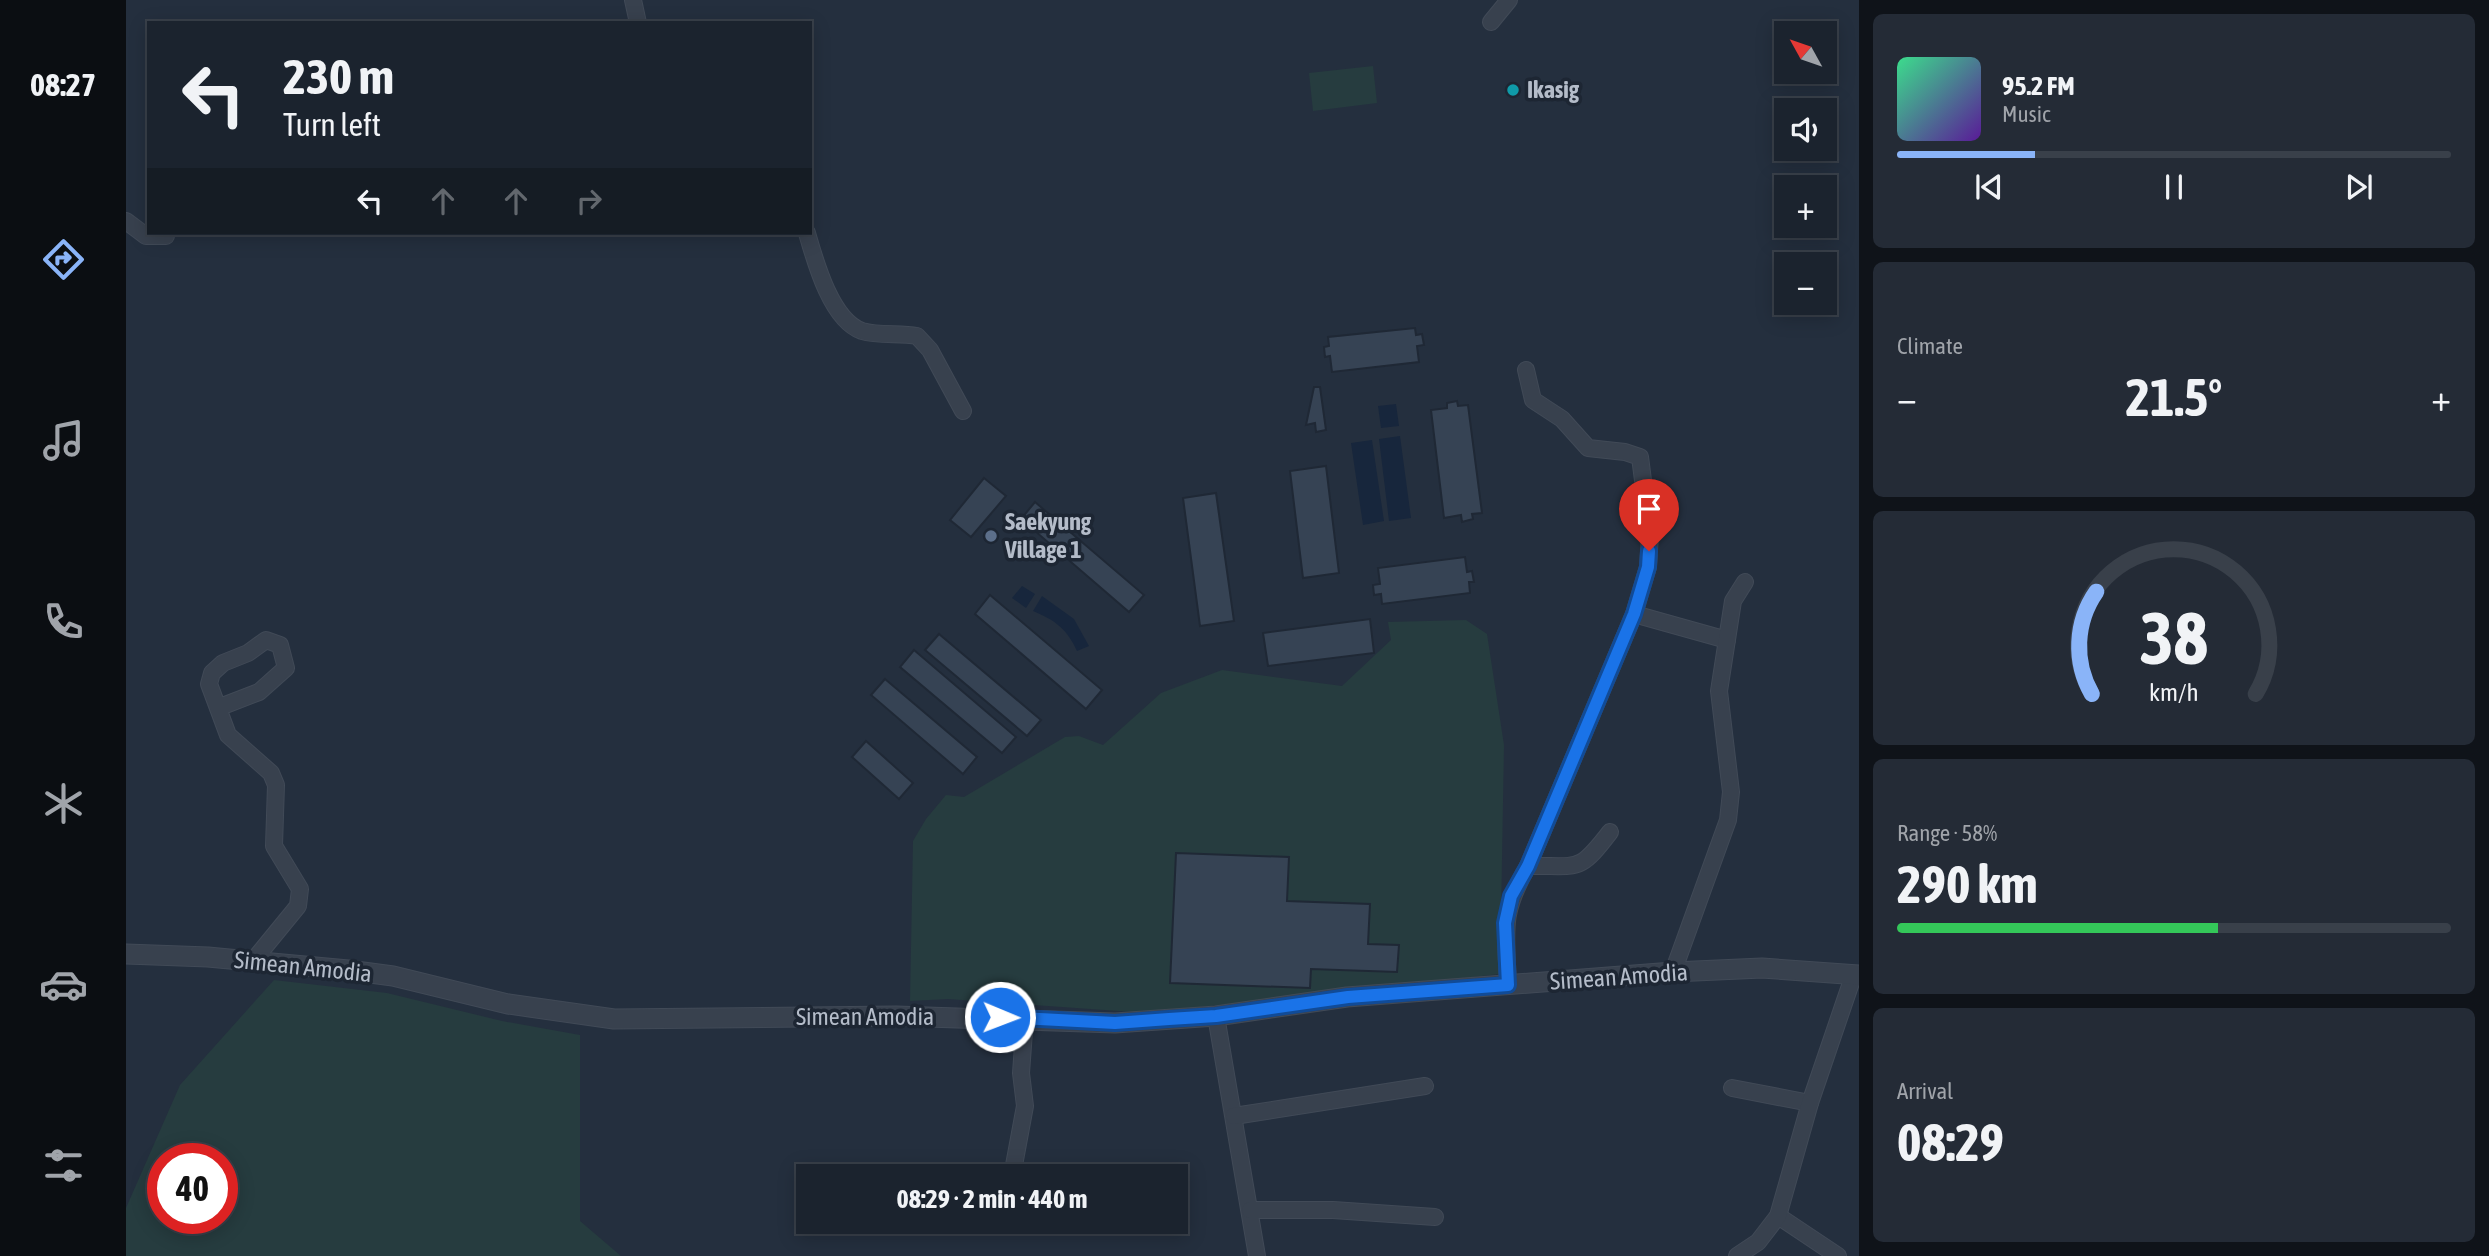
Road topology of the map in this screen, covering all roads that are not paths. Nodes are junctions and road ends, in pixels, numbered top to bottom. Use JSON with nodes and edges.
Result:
{"nodes":[{"id":1,"x":633,"y":0,"type":"edge"},
{"id":2,"x":1509,"y":0,"type":"edge"},
{"id":3,"x":638,"y":21,"type":"edge"},
{"id":4,"x":1491,"y":22,"type":"dead end"},
{"id":5,"x":126,"y":221,"type":"edge"},
{"id":6,"x":808,"y":235,"type":"edge"},
{"id":7,"x":166,"y":236,"type":"dead end"},
{"id":8,"x":1526,"y":370,"type":"dead end"},
{"id":9,"x":963,"y":411,"type":"dead end"},
{"id":10,"x":1745,"y":582,"type":"dead end"},
{"id":11,"x":1634,"y":614,"type":"junction"},
{"id":12,"x":1727,"y":640,"type":"junction"},
{"id":13,"x":220,"y":707,"type":"junction"},
{"id":14,"x":1610,"y":832,"type":"dead end"},
{"id":15,"x":1528,"y":866,"type":"junction"},
{"id":16,"x":126,"y":954,"type":"edge"},
{"id":17,"x":253,"y":961,"type":"junction"},
{"id":18,"x":1673,"y":972,"type":"junction"},
{"id":19,"x":1857,"y":974,"type":"edge"},
{"id":20,"x":1508,"y":985,"type":"junction"},
{"id":21,"x":1216,"y":1016,"type":"junction"},
{"id":22,"x":1025,"y":1018,"type":"junction"},
{"id":23,"x":1425,"y":1086,"type":"dead end"},
{"id":24,"x":1732,"y":1088,"type":"dead end"},
{"id":25,"x":1810,"y":1103,"type":"junction"},
{"id":26,"x":1234,"y":1116,"type":"junction"},
{"id":27,"x":1014,"y":1164,"type":"edge"},
{"id":28,"x":1250,"y":1210,"type":"junction"},
{"id":29,"x":1778,"y":1216,"type":"junction"},
{"id":30,"x":1435,"y":1217,"type":"dead end"},
{"id":31,"x":1257,"y":1256,"type":"edge"},
{"id":32,"x":1737,"y":1256,"type":"edge"},
{"id":33,"x":1838,"y":1256,"type":"edge"}],
"edges":[{"from":1,"to":3,"type":"street"},
{"from":2,"to":4,"type":"street"},
{"from":5,"to":7,"type":"street"},
{"from":6,"to":9,"type":"street"},
{"from":8,"to":11,"type":"street"},
{"from":10,"to":12,"type":"street"},
{"from":11,"to":12,"type":"street"},
{"from":11,"to":15,"type":"street"},
{"from":12,"to":18,"type":"street"},
{"from":13,"to":13,"type":"street"},
{"from":13,"to":17,"type":"street"},
{"from":14,"to":15,"type":"street"},
{"from":15,"to":20,"type":"street"},
{"from":16,"to":17,"type":"street","name":"Simean Amodia"},
{"from":17,"to":22,"type":"street","name":"Simean Amodia"},
{"from":18,"to":19,"type":"street","name":"Simean Amodia"},
{"from":18,"to":20,"type":"street","name":"Simean Amodia"},
{"from":19,"to":25,"type":"street"},
{"from":20,"to":21,"type":"street","name":"Simean Amodia"},
{"from":21,"to":22,"type":"street","name":"Simean Amodia"},
{"from":21,"to":26,"type":"street"},
{"from":22,"to":27,"type":"street"},
{"from":23,"to":26,"type":"street"},
{"from":24,"to":25,"type":"street"},
{"from":25,"to":29,"type":"street"},
{"from":26,"to":28,"type":"street"},
{"from":28,"to":30,"type":"street"},
{"from":28,"to":31,"type":"street"},
{"from":29,"to":32,"type":"street"},
{"from":29,"to":33,"type":"street"}]}
